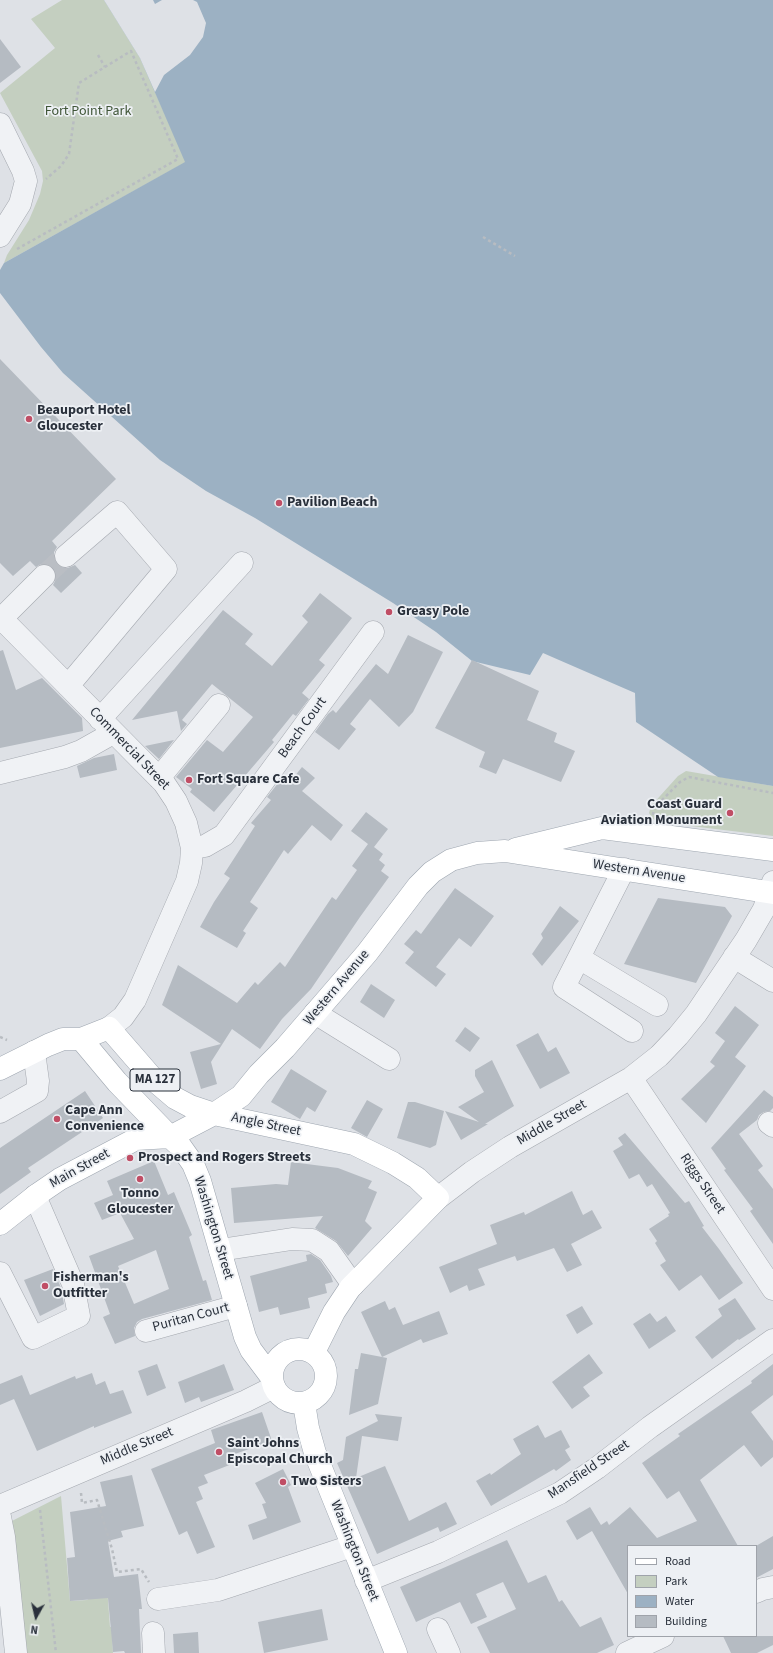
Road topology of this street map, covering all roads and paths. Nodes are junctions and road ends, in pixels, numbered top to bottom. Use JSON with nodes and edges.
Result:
{"nodes":[{"id":1,"x":98,"y":55,"type":"dead end"},
{"id":2,"x":105,"y":67,"type":"junction"},
{"id":3,"x":0,"y":124,"type":"edge"},
{"id":4,"x":43,"y":181,"type":"dead end"},
{"id":5,"x":484,"y":237,"type":"dead end"},
{"id":6,"x":7,"y":243,"type":"edge"},
{"id":7,"x":515,"y":256,"type":"dead end"},
{"id":8,"x":66,"y":556,"type":"tunnel mouth"},
{"id":9,"x":242,"y":563,"type":"dead end"},
{"id":10,"x":44,"y":576,"type":"tunnel mouth"},
{"id":11,"x":1,"y":618,"type":"edge"},
{"id":12,"x":373,"y":632,"type":"dead end"},
{"id":13,"x":68,"y":686,"type":"junction"},
{"id":14,"x":219,"y":705,"type":"dead end"},
{"id":15,"x":107,"y":726,"type":"junction"},
{"id":16,"x":0,"y":773,"type":"edge"},
{"id":17,"x":159,"y":778,"type":"junction"},
{"id":18,"x":773,"y":793,"type":"edge"},
{"id":19,"x":657,"y":818,"type":"dead end"},
{"id":20,"x":192,"y":848,"type":"junction"},
{"id":21,"x":773,"y":850,"type":"edge"},
{"id":22,"x":505,"y":851,"type":"junction"},
{"id":23,"x":624,"y":870,"type":"junction"},
{"id":24,"x":772,"y":889,"type":"edge"},
{"id":25,"x":734,"y":957,"type":"junction"},
{"id":26,"x":579,"y":958,"type":"junction"},
{"id":27,"x":773,"y":981,"type":"edge"},
{"id":28,"x":657,"y":1005,"type":"dead end"},
{"id":29,"x":315,"y":1013,"type":"junction"},
{"id":30,"x":109,"y":1028,"type":"junction"},
{"id":31,"x":632,"y":1031,"type":"dead end"},
{"id":32,"x":0,"y":1037,"type":"edge"},
{"id":33,"x":81,"y":1039,"type":"junction"},
{"id":34,"x":7,"y":1040,"type":"dead end"},
{"id":35,"x":34,"y":1052,"type":"junction"},
{"id":36,"x":389,"y":1059,"type":"dead end"},
{"id":37,"x":0,"y":1069,"type":"edge"},
{"id":38,"x":150,"y":1075,"type":"junction"},
{"id":39,"x":631,"y":1078,"type":"junction"},
{"id":40,"x":141,"y":1107,"type":"junction"},
{"id":41,"x":0,"y":1112,"type":"edge"},
{"id":42,"x":214,"y":1114,"type":"junction"},
{"id":43,"x":170,"y":1137,"type":"junction"},
{"id":44,"x":136,"y":1139,"type":"junction"},
{"id":45,"x":35,"y":1196,"type":"junction"},
{"id":46,"x":438,"y":1198,"type":"junction"},
{"id":47,"x":0,"y":1224,"type":"edge"},
{"id":48,"x":220,"y":1250,"type":"junction"},
{"id":49,"x":0,"y":1273,"type":"edge"},
{"id":50,"x":353,"y":1285,"type":"junction"},
{"id":51,"x":773,"y":1289,"type":"edge"},
{"id":52,"x":236,"y":1306,"type":"junction"},
{"id":53,"x":146,"y":1331,"type":"dead end"},
{"id":54,"x":773,"y":1340,"type":"edge"},
{"id":55,"x":314,"y":1352,"type":"junction"},
{"id":56,"x":273,"y":1382,"type":"junction"},
{"id":57,"x":304,"y":1403,"type":"junction"},
{"id":58,"x":77,"y":1473,"type":"junction"},
{"id":59,"x":36,"y":1490,"type":"junction"},
{"id":60,"x":0,"y":1506,"type":"edge"},
{"id":61,"x":0,"y":1517,"type":"edge"},
{"id":62,"x":352,"y":1546,"type":"junction"},
{"id":63,"x":141,"y":1569,"type":"dead end"},
{"id":64,"x":366,"y":1581,"type":"junction"},
{"id":65,"x":773,"y":1587,"type":"edge"},
{"id":66,"x":757,"y":1592,"type":"edge"},
{"id":67,"x":158,"y":1599,"type":"dead end"},
{"id":68,"x":438,"y":1629,"type":"dead end"},
{"id":69,"x":661,"y":1637,"type":"edge"},
{"id":70,"x":16,"y":1653,"type":"edge"},
{"id":71,"x":56,"y":1653,"type":"edge"},
{"id":72,"x":396,"y":1653,"type":"edge"},
{"id":73,"x":449,"y":1653,"type":"edge"},
{"id":74,"x":627,"y":1653,"type":"edge"}],
"edges":[{"from":1,"to":2,"type":"path"},
{"from":2,"to":4,"type":"path"},
{"from":2,"to":6,"type":"path"},
{"from":3,"to":6,"type":"street"},
{"from":5,"to":7,"type":"path"},
{"from":8,"to":13,"type":"street"},
{"from":9,"to":15,"type":"street"},
{"from":10,"to":11,"type":"street"},
{"from":11,"to":13,"type":"street","name":"Commercial Street"},
{"from":12,"to":20,"type":"street","name":"Beach Court"},
{"from":13,"to":15,"type":"street","name":"Commercial Street"},
{"from":14,"to":17,"type":"street"},
{"from":15,"to":16,"type":"street"},
{"from":15,"to":17,"type":"street","name":"Commercial Street"},
{"from":17,"to":20,"type":"street","name":"Commercial Street"},
{"from":18,"to":19,"type":"path"},
{"from":20,"to":30,"type":"street","name":"Commercial Street"},
{"from":21,"to":22,"type":"main road","name":"Western Avenue"},
{"from":22,"to":23,"type":"main road","name":"Western Avenue"},
{"from":22,"to":29,"type":"main road","name":"Western Avenue"},
{"from":23,"to":24,"type":"main road","name":"Western Avenue"},
{"from":23,"to":26,"type":"street"},
{"from":24,"to":25,"type":"street","name":"Middle Street"},
{"from":25,"to":27,"type":"street"},
{"from":25,"to":39,"type":"street","name":"Middle Street"},
{"from":26,"to":28,"type":"street"},
{"from":26,"to":31,"type":"street"},
{"from":29,"to":36,"type":"street"},
{"from":29,"to":42,"type":"main road","name":"Western Avenue"},
{"from":30,"to":33,"type":"main road","name":"Commercial Street"},
{"from":30,"to":38,"type":"main road","name":"Angle Street","number":"MA 127"},
{"from":32,"to":34,"type":"path"},
{"from":33,"to":35,"type":"main road","name":"Commercial Street"},
{"from":33,"to":40,"type":"main road","name":"Washington Street","number":"MA 127"},
{"from":35,"to":37,"type":"main road","name":"Commercial Street"},
{"from":35,"to":41,"type":"street"},
{"from":38,"to":40,"type":"main road"},
{"from":38,"to":42,"type":"main road","name":"Angle Street","number":"MA 127"},
{"from":39,"to":46,"type":"street","name":"Middle Street"},
{"from":39,"to":51,"type":"street","name":"Riggs Street"},
{"from":40,"to":43,"type":"main road","name":"Washington Street","number":"MA 127"},
{"from":40,"to":44,"type":"main road"},
{"from":42,"to":43,"type":"main road","name":"Western Avenue"},
{"from":42,"to":46,"type":"main road","name":"Angle Street"},
{"from":43,"to":44,"type":"main road","name":"Main Street"},
{"from":43,"to":48,"type":"main road","name":"Washington Street"},
{"from":44,"to":45,"type":"main road","name":"Main Street"},
{"from":45,"to":47,"type":"main road","name":"Main Street"},
{"from":45,"to":49,"type":"street"},
{"from":46,"to":50,"type":"main road","name":"Middle Street"},
{"from":48,"to":50,"type":"street"},
{"from":48,"to":52,"type":"main road","name":"Washington Street"},
{"from":50,"to":55,"type":"main road","name":"Middle Street"},
{"from":52,"to":53,"type":"street","name":"Puritan Court"},
{"from":52,"to":56,"type":"main road","name":"Washington Street"},
{"from":54,"to":64,"type":"street","name":"Mansfield Street"},
{"from":55,"to":56,"type":"main road"},
{"from":55,"to":57,"type":"main road"},
{"from":56,"to":57,"type":"main road"},
{"from":56,"to":58,"type":"street","name":"Middle Street"},
{"from":57,"to":62,"type":"main road","name":"Washington Street"},
{"from":58,"to":59,"type":"street","name":"Middle Street"},
{"from":58,"to":63,"type":"path"},
{"from":59,"to":60,"type":"street","name":"Middle Street"},
{"from":59,"to":71,"type":"path"},
{"from":61,"to":70,"type":"street"},
{"from":62,"to":64,"type":"main road","name":"Washington Street"},
{"from":62,"to":67,"type":"street"},
{"from":64,"to":72,"type":"main road","name":"Washington Street"},
{"from":65,"to":66,"type":"street"},
{"from":68,"to":73,"type":"street"},
{"from":69,"to":74,"type":"street"}]}
